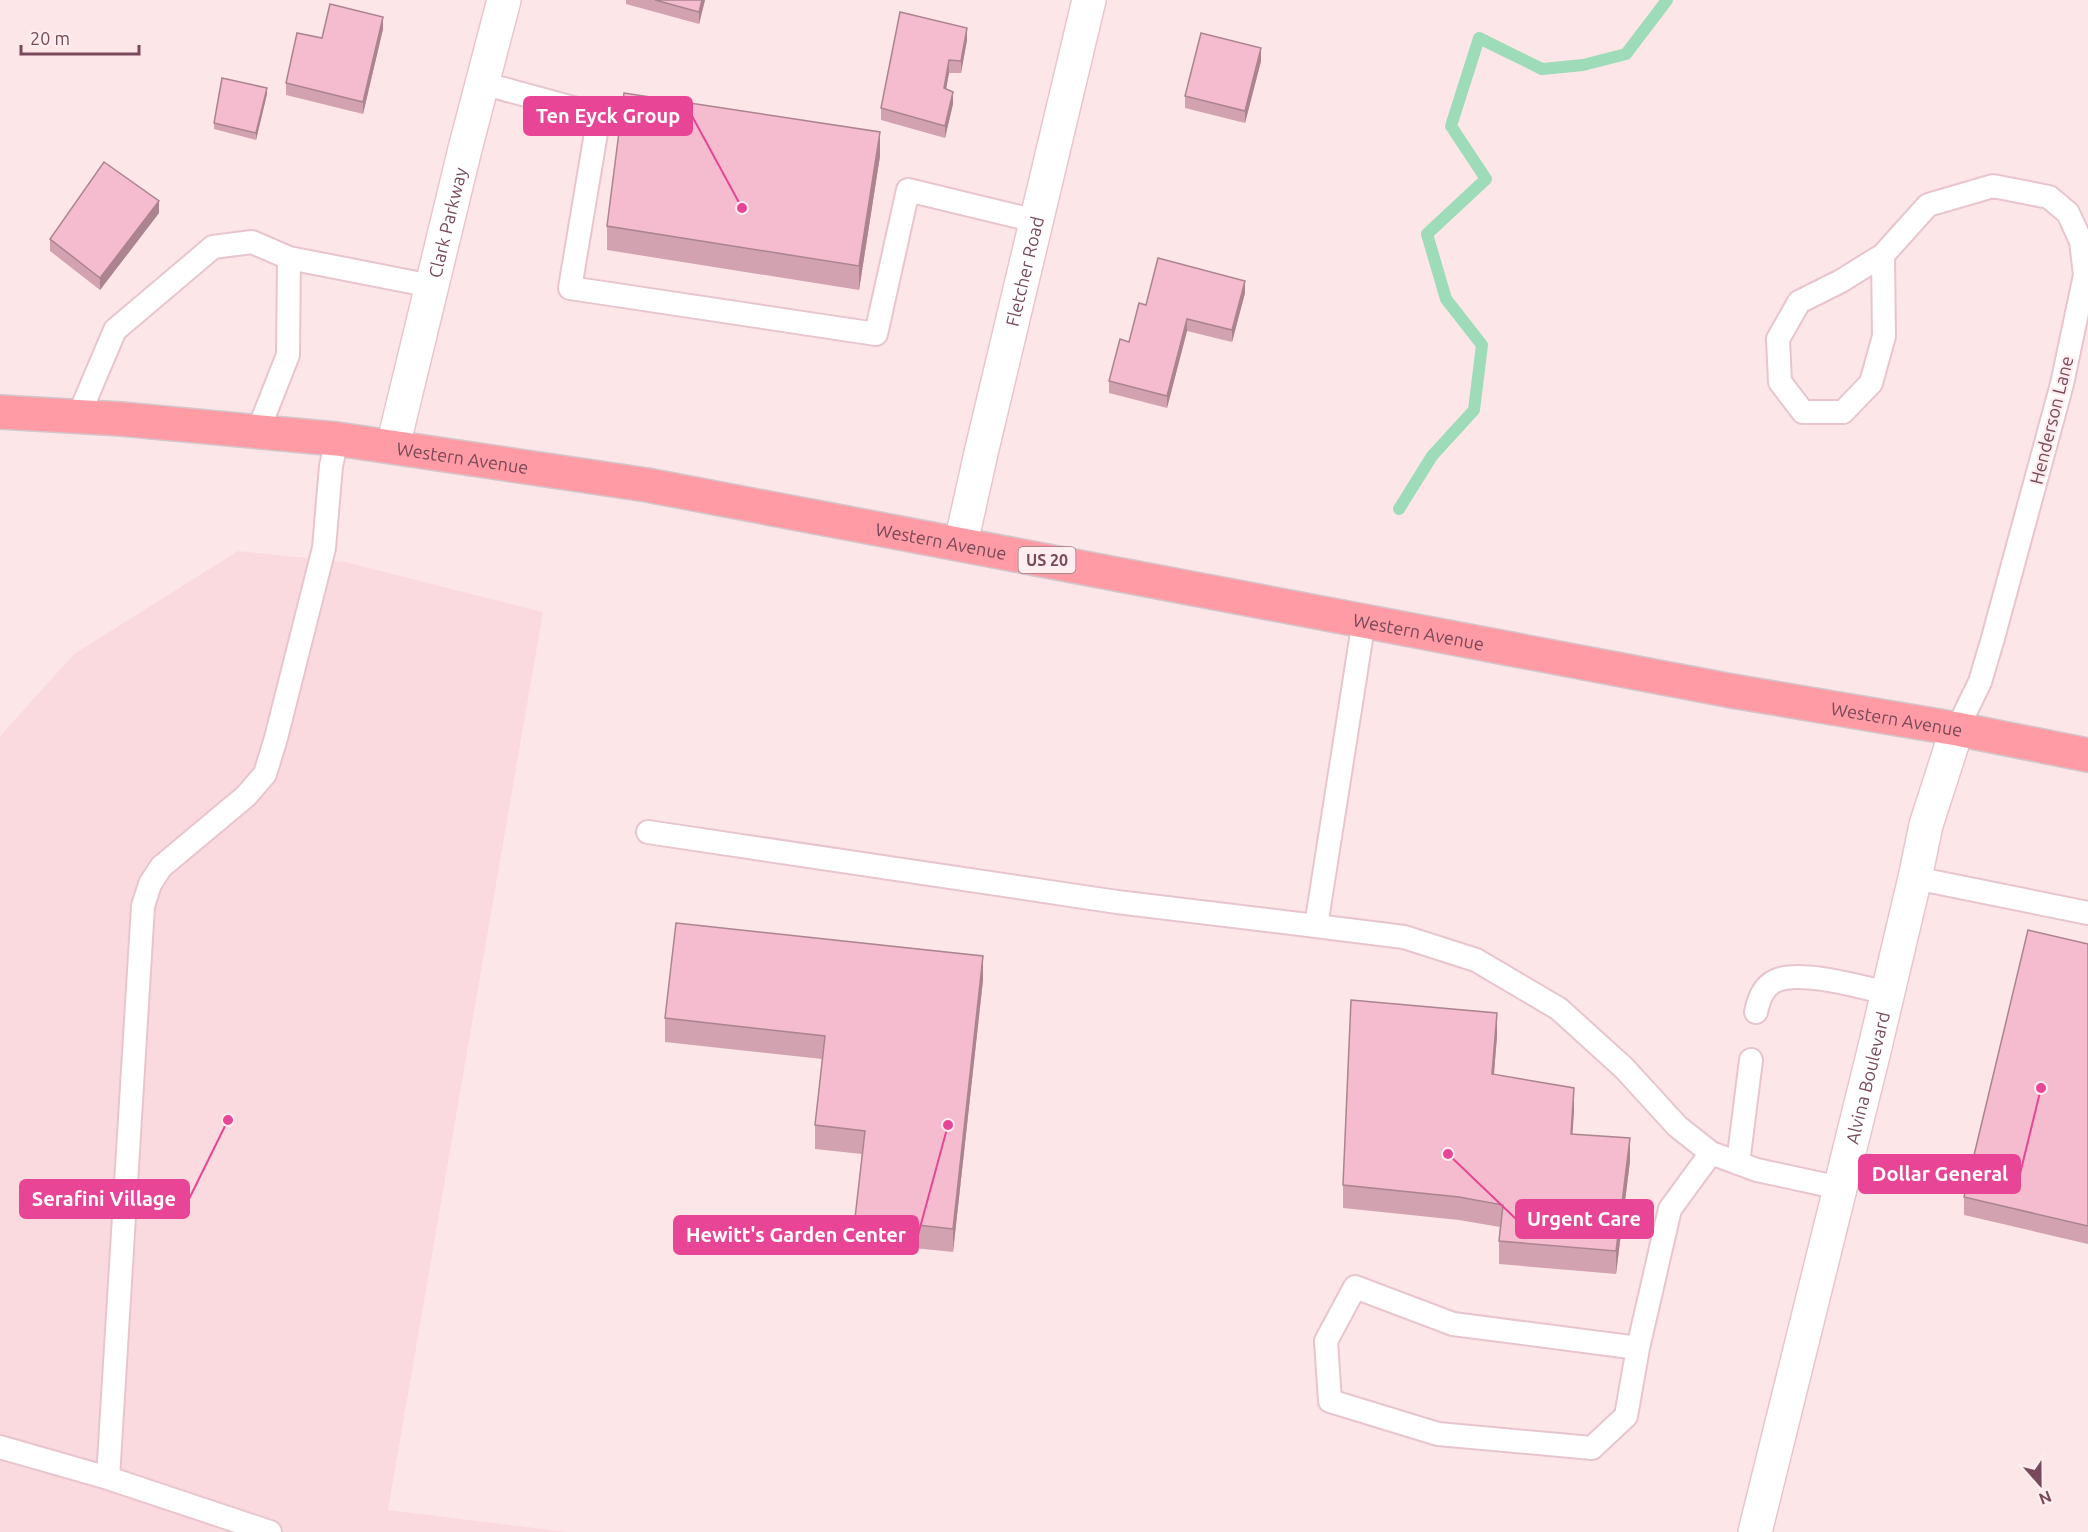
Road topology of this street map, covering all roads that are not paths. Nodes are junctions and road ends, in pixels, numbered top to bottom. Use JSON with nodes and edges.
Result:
{"nodes":[{"id":1,"x":504,"y":0,"type":"edge"},
{"id":2,"x":1089,"y":0,"type":"edge"},
{"id":3,"x":482,"y":83,"type":"junction"},
{"id":4,"x":1036,"y":220,"type":"junction"},
{"id":5,"x":1883,"y":255,"type":"junction"},
{"id":6,"x":289,"y":258,"type":"junction"},
{"id":7,"x":432,"y":286,"type":"junction"},
{"id":8,"x":0,"y":412,"type":"edge"},
{"id":9,"x":78,"y":417,"type":"junction"},
{"id":10,"x":258,"y":431,"type":"junction"},
{"id":11,"x":337,"y":439,"type":"junction"},
{"id":12,"x":393,"y":446,"type":"junction"},
{"id":13,"x":961,"y":543,"type":"junction"},
{"id":14,"x":1364,"y":620,"type":"junction"},
{"id":15,"x":1957,"y":729,"type":"junction"},
{"id":16,"x":2088,"y":755,"type":"edge"},
{"id":17,"x":648,"y":832,"type":"dead end"},
{"id":18,"x":1915,"y":878,"type":"junction"},
{"id":19,"x":2088,"y":913,"type":"edge"},
{"id":20,"x":1316,"y":926,"type":"junction"},
{"id":21,"x":1887,"y":993,"type":"junction"},
{"id":22,"x":1756,"y":1012,"type":"dead end"},
{"id":23,"x":1751,"y":1060,"type":"dead end"},
{"id":24,"x":1712,"y":1153,"type":"junction"},
{"id":25,"x":1738,"y":1163,"type":"junction"},
{"id":26,"x":1840,"y":1188,"type":"junction"},
{"id":27,"x":1638,"y":1348,"type":"junction"},
{"id":28,"x":0,"y":1447,"type":"edge"},
{"id":29,"x":108,"y":1478,"type":"junction"},
{"id":30,"x":270,"y":1532,"type":"edge"},
{"id":31,"x":1755,"y":1532,"type":"edge"}],
"edges":[{"from":1,"to":3,"type":"street","name":"Clark Parkway"},
{"from":2,"to":4,"type":"street","name":"Fletcher Road"},
{"from":3,"to":4,"type":"lane"},
{"from":3,"to":7,"type":"street","name":"Clark Parkway"},
{"from":4,"to":13,"type":"street","name":"Fletcher Road"},
{"from":5,"to":5,"type":"lane","name":"Henderson Lane"},
{"from":5,"to":15,"type":"lane","name":"Henderson Lane"},
{"from":6,"to":7,"type":"lane"},
{"from":6,"to":9,"type":"lane"},
{"from":6,"to":10,"type":"lane"},
{"from":7,"to":12,"type":"street","name":"Clark Parkway"},
{"from":8,"to":9,"type":"main road","name":"Western Avenue","number":"US 20"},
{"from":9,"to":10,"type":"main road","name":"Western Avenue","number":"US 20"},
{"from":10,"to":11,"type":"main road","name":"Western Avenue","number":"US 20"},
{"from":11,"to":12,"type":"main road","name":"Western Avenue","number":"US 20"},
{"from":11,"to":29,"type":"lane"},
{"from":12,"to":13,"type":"main road","name":"Western Avenue","number":"US 20"},
{"from":13,"to":14,"type":"main road","name":"Western Avenue","number":"US 20"},
{"from":14,"to":15,"type":"main road","name":"Western Avenue","number":"US 20"},
{"from":14,"to":20,"type":"lane"},
{"from":15,"to":16,"type":"main road","name":"Western Avenue","number":"US 20"},
{"from":15,"to":18,"type":"street","name":"Alvina Boulevard"},
{"from":17,"to":20,"type":"lane"},
{"from":18,"to":19,"type":"lane"},
{"from":18,"to":21,"type":"street","name":"Alvina Boulevard"},
{"from":20,"to":24,"type":"lane"},
{"from":21,"to":22,"type":"lane"},
{"from":21,"to":26,"type":"street","name":"Alvina Boulevard"},
{"from":23,"to":25,"type":"lane"},
{"from":24,"to":25,"type":"lane"},
{"from":24,"to":27,"type":"lane"},
{"from":25,"to":26,"type":"lane"},
{"from":26,"to":31,"type":"street","name":"Alvina Boulevard"},
{"from":27,"to":27,"type":"lane"},
{"from":28,"to":29,"type":"lane"},
{"from":29,"to":30,"type":"lane"}]}
